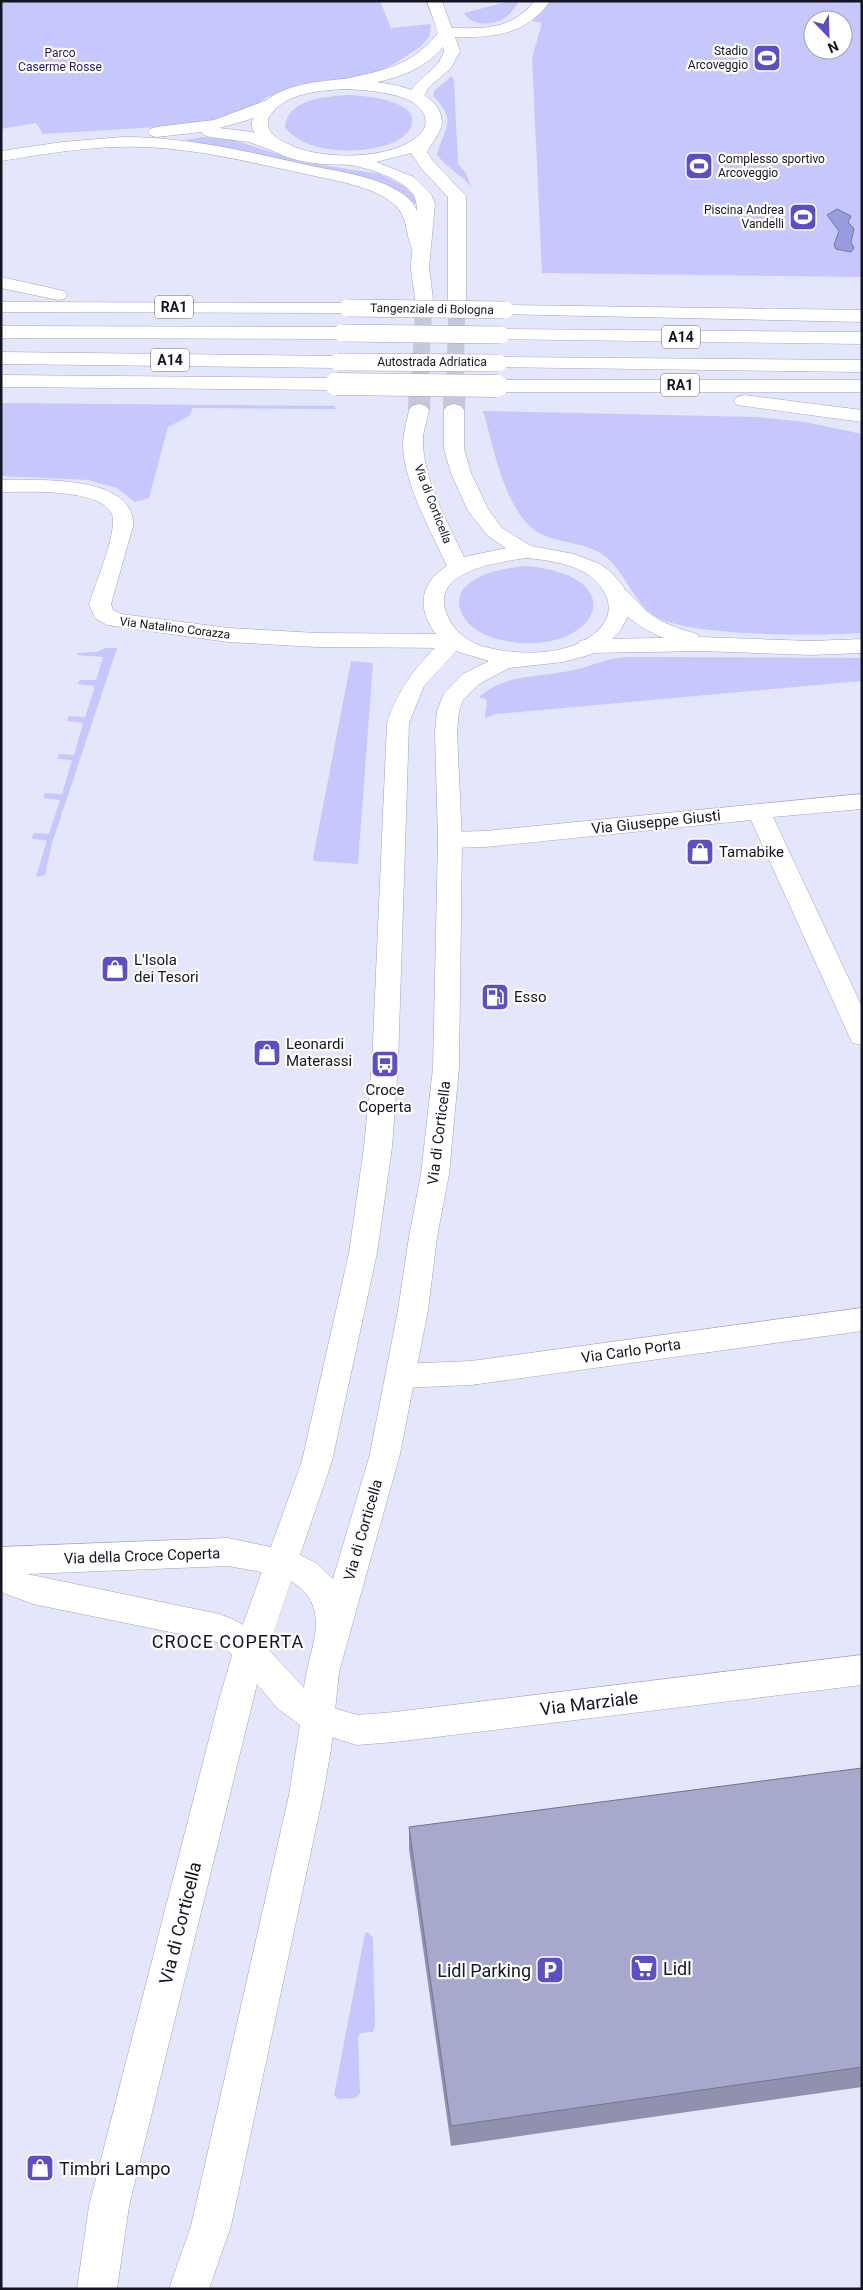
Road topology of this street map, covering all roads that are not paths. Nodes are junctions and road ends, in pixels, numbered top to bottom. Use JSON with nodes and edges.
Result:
{"nodes":[{"id":1,"x":434,"y":1,"type":"edge"},
{"id":2,"x":543,"y":1,"type":"edge"},
{"id":3,"x":446,"y":33,"type":"junction"},
{"id":4,"x":343,"y":84,"type":"junction"},
{"id":5,"x":416,"y":98,"type":"junction"},
{"id":6,"x":270,"y":104,"type":"junction"},
{"id":7,"x":166,"y":131,"type":"junction"},
{"id":8,"x":427,"y":136,"type":"junction"},
{"id":9,"x":284,"y":149,"type":"junction"},
{"id":10,"x":1,"y":156,"type":"edge"},
{"id":11,"x":347,"y":160,"type":"junction"},
{"id":12,"x":422,"y":250,"type":"junction"},
{"id":13,"x":1,"y":282,"type":"edge"},
{"id":14,"x":424,"y":299,"type":"tunnel mouth"},
{"id":15,"x":457,"y":300,"type":"tunnel mouth"},
{"id":16,"x":1,"y":307,"type":"edge"},
{"id":17,"x":274,"y":307,"type":"junction"},
{"id":18,"x":862,"y":316,"type":"edge"},
{"id":19,"x":1,"y":332,"type":"edge"},
{"id":20,"x":862,"y":338,"type":"edge"},
{"id":21,"x":1,"y":358,"type":"edge"},
{"id":22,"x":862,"y":366,"type":"edge"},
{"id":23,"x":1,"y":382,"type":"edge"},
{"id":24,"x":530,"y":385,"type":"junction"},
{"id":25,"x":862,"y":386,"type":"edge"},
{"id":26,"x":419,"y":410,"type":"tunnel mouth"},
{"id":27,"x":454,"y":410,"type":"tunnel mouth"},
{"id":28,"x":862,"y":416,"type":"edge"},
{"id":29,"x":1,"y":486,"type":"edge"},
{"id":30,"x":526,"y":552,"type":"junction"},
{"id":31,"x":459,"y":568,"type":"junction"},
{"id":32,"x":616,"y":592,"type":"junction"},
{"id":33,"x":454,"y":641,"type":"junction"},
{"id":34,"x":702,"y":644,"type":"junction"},
{"id":35,"x":588,"y":646,"type":"junction"},
{"id":36,"x":862,"y":646,"type":"edge"},
{"id":37,"x":522,"y":659,"type":"junction"},
{"id":38,"x":862,"y":801,"type":"edge"},
{"id":39,"x":759,"y":812,"type":"junction"},
{"id":40,"x":450,"y":840,"type":"junction"},
{"id":41,"x":862,"y":1036,"type":"edge"},
{"id":42,"x":862,"y":1319,"type":"edge"},
{"id":43,"x":400,"y":1376,"type":"junction"},
{"id":44,"x":1,"y":1561,"type":"edge"},
{"id":45,"x":283,"y":1562,"type":"junction"},
{"id":46,"x":1,"y":1578,"type":"edge"},
{"id":47,"x":331,"y":1638,"type":"junction"},
{"id":48,"x":250,"y":1652,"type":"junction"},
{"id":49,"x":862,"y":1670,"type":"edge"},
{"id":50,"x":317,"y":1718,"type":"junction"},
{"id":51,"x":97,"y":2289,"type":"edge"},
{"id":52,"x":189,"y":2289,"type":"edge"}],
"edges":[{"from":1,"to":3,"type":"main road"},
{"from":2,"to":3,"type":"main road"},
{"from":3,"to":4,"type":"main road"},
{"from":3,"to":5,"type":"main road"},
{"from":4,"to":5,"type":"main road"},
{"from":4,"to":6,"type":"main road"},
{"from":5,"to":8,"type":"main road"},
{"from":6,"to":7,"type":"main road"},
{"from":6,"to":9,"type":"main road"},
{"from":7,"to":9,"type":"main road"},
{"from":7,"to":10,"type":"main road"},
{"from":8,"to":11,"type":"main road"},
{"from":8,"to":15,"type":"main road"},
{"from":9,"to":11,"type":"main road"},
{"from":10,"to":12,"type":"main road"},
{"from":11,"to":12,"type":"main road"},
{"from":12,"to":14,"type":"main road"},
{"from":13,"to":17,"type":"main road"},
{"from":16,"to":17,"type":"main road","name":"Tangenziale di Bologna","number":"RA1"},
{"from":17,"to":18,"type":"main road","name":"Tangenziale di Bologna","number":"RA1","bridge":true},
{"from":19,"to":20,"type":"main road","name":"Autostrada Adriatica","number":"A14","bridge":true},
{"from":21,"to":22,"type":"main road","name":"Autostrada Adriatica","number":"A14","bridge":true},
{"from":23,"to":24,"type":"main road","number":"RA1","bridge":true},
{"from":24,"to":25,"type":"main road","number":"RA1"},
{"from":24,"to":28,"type":"main road"},
{"from":26,"to":31,"type":"main road","name":"Via di Corticella"},
{"from":27,"to":30,"type":"main road","name":"Via di Corticella"},
{"from":29,"to":33,"type":"main road","name":"Via Natalino Corazza"},
{"from":30,"to":31,"type":"main road","name":"Via di Corticella"},
{"from":30,"to":32,"type":"main road","name":"Via di Corticella"},
{"from":31,"to":33,"type":"main road","name":"Via di Corticella"},
{"from":32,"to":34,"type":"main road"},
{"from":32,"to":35,"type":"main road","name":"Via di Corticella"},
{"from":33,"to":37,"type":"main road","name":"Via di Corticella"},
{"from":33,"to":45,"type":"main road","name":"Via di Corticella"},
{"from":34,"to":35,"type":"main road"},
{"from":34,"to":36,"type":"main road"},
{"from":35,"to":37,"type":"main road","name":"Via di Corticella"},
{"from":37,"to":40,"type":"main road","name":"Via di Corticella"},
{"from":38,"to":39,"type":"main road","name":"Via Giuseppe Giusti"},
{"from":39,"to":40,"type":"main road","name":"Via Giuseppe Giusti"},
{"from":39,"to":41,"type":"main road"},
{"from":40,"to":43,"type":"main road","name":"Via di Corticella"},
{"from":42,"to":43,"type":"main road","name":"Via Carlo Porta"},
{"from":43,"to":47,"type":"main road","name":"Via di Corticella"},
{"from":44,"to":45,"type":"main road","name":"Via della Croce Coperta"},
{"from":45,"to":47,"type":"main road","name":"Via di Corticella"},
{"from":45,"to":48,"type":"main road","name":"Via di Corticella"},
{"from":46,"to":48,"type":"main road"},
{"from":47,"to":50,"type":"main road","name":"Via di Corticella"},
{"from":48,"to":50,"type":"main road"},
{"from":48,"to":51,"type":"main road","name":"Via di Corticella"},
{"from":49,"to":50,"type":"main road","name":"Via Marziale"},
{"from":50,"to":52,"type":"main road","name":"Via di Corticella"}]}
